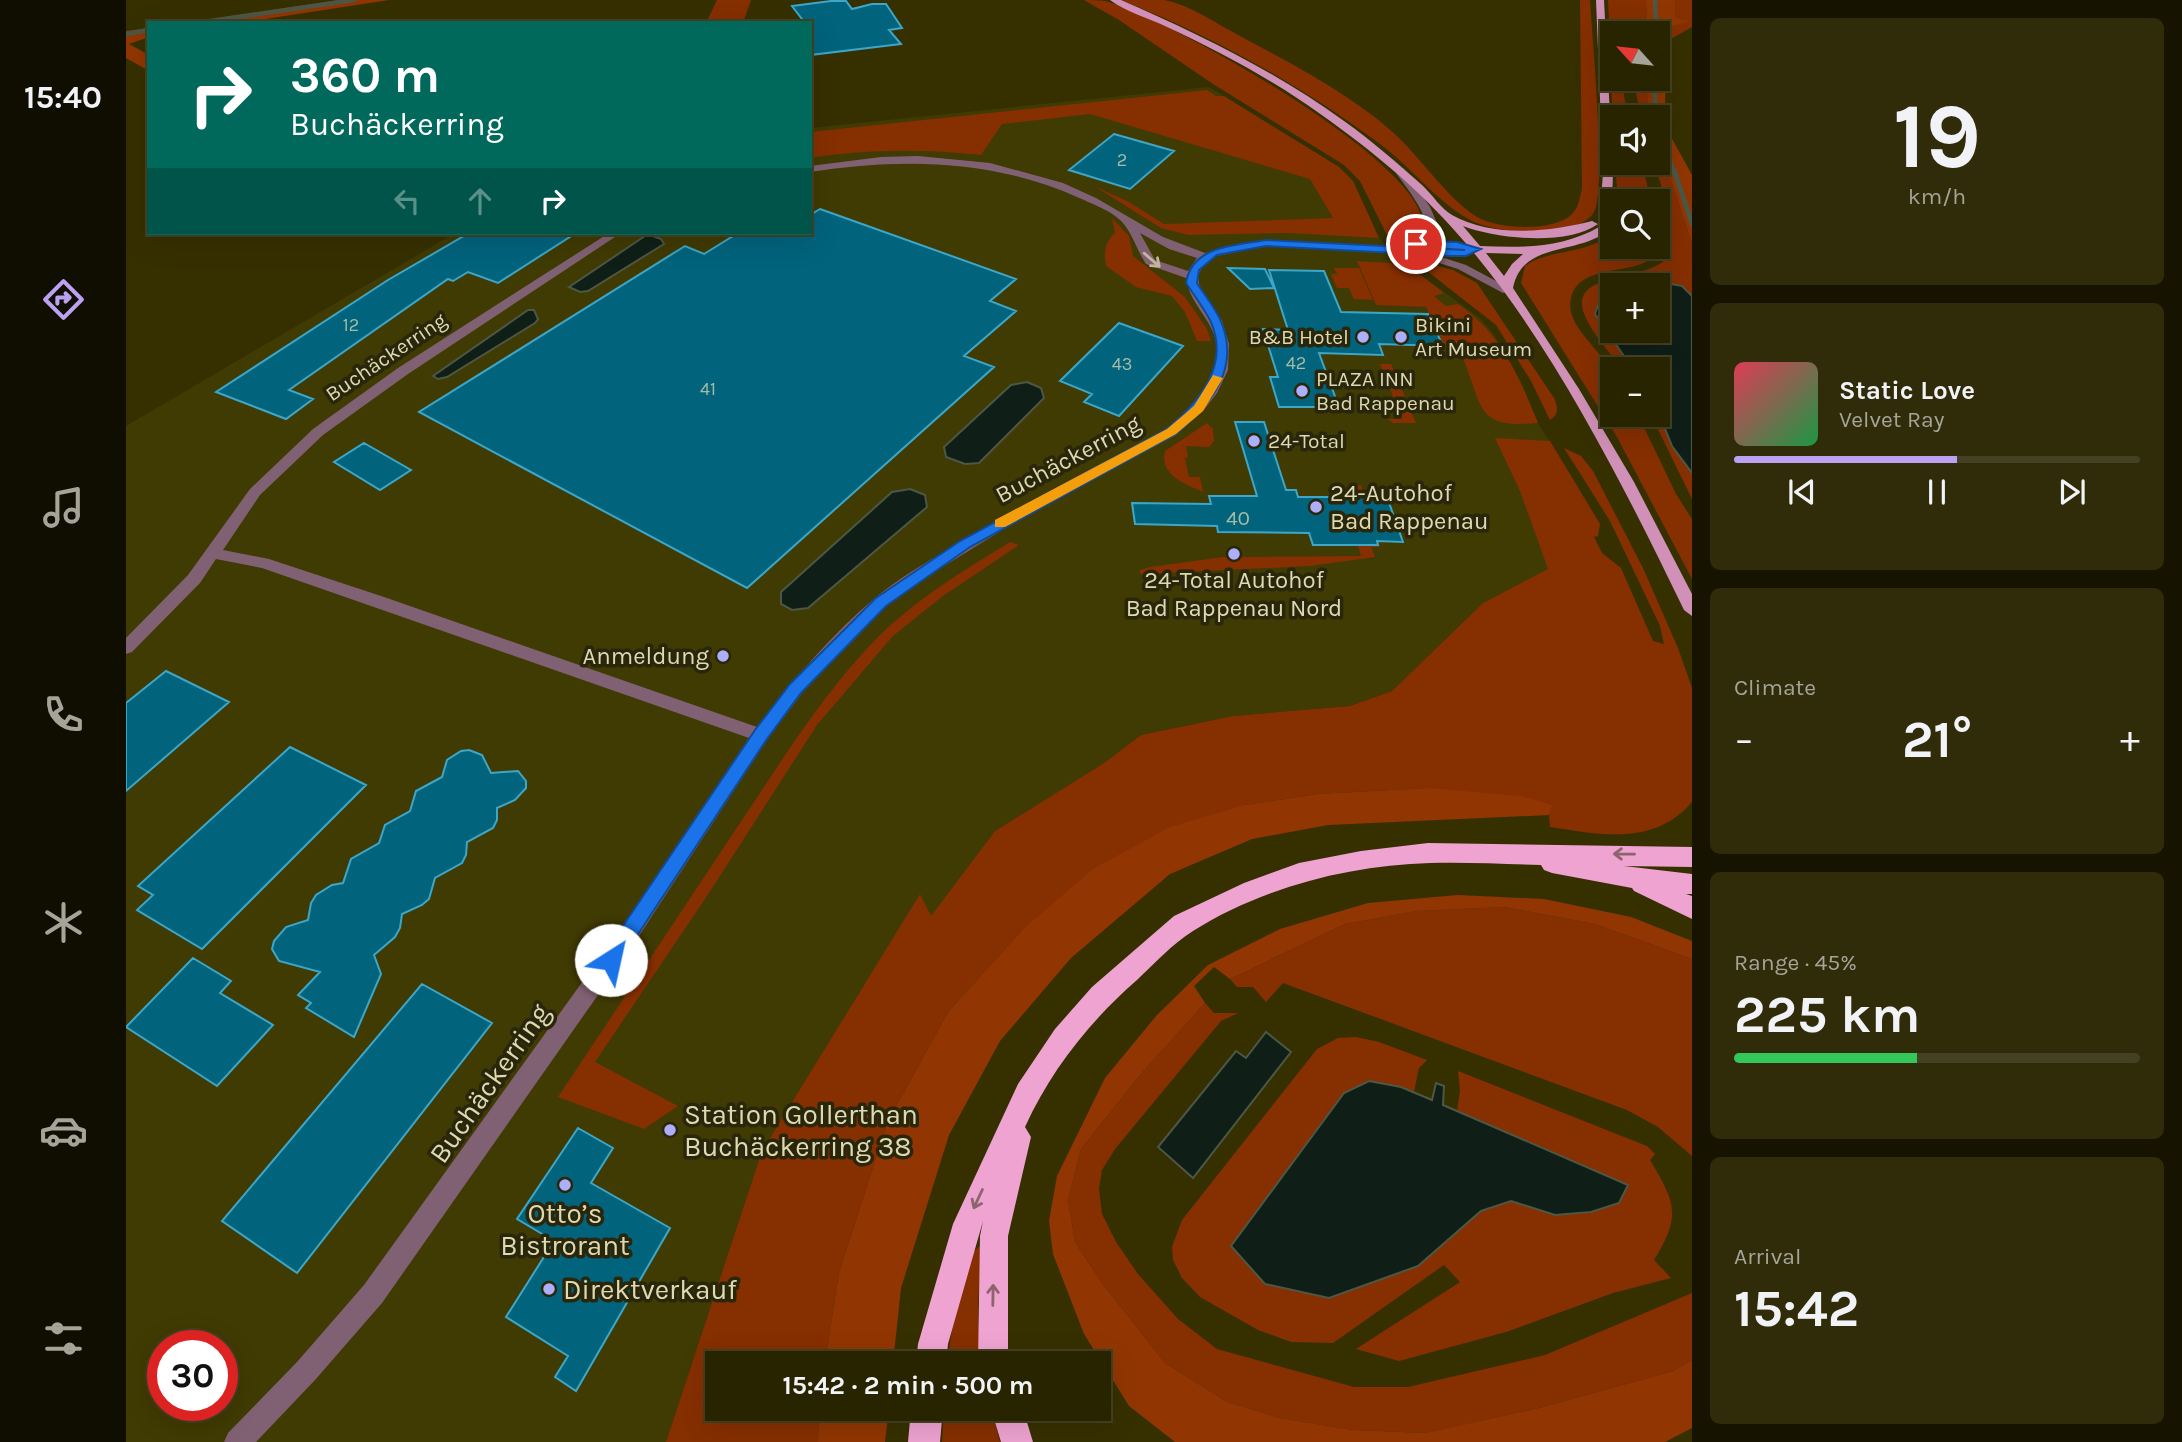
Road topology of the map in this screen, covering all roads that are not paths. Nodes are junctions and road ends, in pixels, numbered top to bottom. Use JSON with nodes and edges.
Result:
{"nodes":[{"id":1,"x":1114,"y":0,"type":"edge"},
{"id":2,"x":1600,"y":0,"type":"edge"},
{"id":3,"x":812,"y":169,"type":"edge"},
{"id":4,"x":1398,"y":170,"type":"junction"},
{"id":5,"x":1448,"y":217,"type":"junction"},
{"id":6,"x":1598,"y":222,"type":"junction"},
{"id":7,"x":1129,"y":224,"type":"junction"},
{"id":8,"x":614,"y":235,"type":"edge"},
{"id":9,"x":1416,"y":244,"type":"junction"},
{"id":10,"x":1543,"y":248,"type":"junction"},
{"id":11,"x":1476,"y":249,"type":"junction"},
{"id":12,"x":1396,"y":251,"type":"junction"},
{"id":13,"x":1206,"y":257,"type":"junction"},
{"id":14,"x":1192,"y":276,"type":"junction"},
{"id":15,"x":1507,"y":290,"type":"junction"},
{"id":16,"x":213,"y":553,"type":"junction"},
{"id":17,"x":1692,"y":610,"type":"edge"},
{"id":18,"x":126,"y":648,"type":"edge"},
{"id":19,"x":761,"y":735,"type":"junction"},
{"id":20,"x":1692,"y":843,"type":"edge"},
{"id":21,"x":1504,"y":853,"type":"junction"},
{"id":22,"x":1681,"y":856,"type":"edge"},
{"id":23,"x":1628,"y":877,"type":"junction"},
{"id":24,"x":1692,"y":884,"type":"edge"},
{"id":25,"x":1692,"y":908,"type":"edge"},
{"id":26,"x":1027,"y":1093,"type":"junction"},
{"id":27,"x":932,"y":1351,"type":"edge"},
{"id":28,"x":993,"y":1351,"type":"edge"},
{"id":29,"x":926,"y":1421,"type":"edge"},
{"id":30,"x":1011,"y":1421,"type":"edge"},
{"id":31,"x":237,"y":1442,"type":"edge"},
{"id":32,"x":924,"y":1442,"type":"edge"},
{"id":33,"x":1017,"y":1442,"type":"edge"}],
"edges":[{"from":1,"to":4,"type":"main road"},
{"from":2,"to":6,"type":"main road"},
{"from":3,"to":7,"type":"street"},
{"from":4,"to":5,"type":"main road"},
{"from":4,"to":9,"type":"street"},
{"from":5,"to":6,"type":"main road"},
{"from":5,"to":11,"type":"main road"},
{"from":6,"to":10,"type":"main road"},
{"from":6,"to":11,"type":"main road"},
{"from":7,"to":13,"type":"street"},
{"from":7,"to":14,"type":"street","one_way":true},
{"from":8,"to":16,"type":"street","name":"Buchäckerring"},
{"from":9,"to":11,"type":"street"},
{"from":9,"to":12,"type":"street"},
{"from":10,"to":11,"type":"main road"},
{"from":10,"to":15,"type":"main road"},
{"from":11,"to":12,"type":"street"},
{"from":11,"to":15,"type":"main road"},
{"from":12,"to":13,"type":"street"},
{"from":12,"to":15,"type":"street"},
{"from":13,"to":14,"type":"street"},
{"from":14,"to":19,"type":"street","name":"Buchäckerring"},
{"from":15,"to":17,"type":"main road"},
{"from":16,"to":18,"type":"street","name":"Buchäckerring"},
{"from":16,"to":19,"type":"street"},
{"from":19,"to":31,"type":"street","name":"Buchäckerring"},
{"from":20,"to":22,"type":"highway"},
{"from":22,"to":21,"type":"highway","one_way":true},
{"from":21,"to":23,"type":"highway"},
{"from":21,"to":26,"type":"highway"},
{"from":23,"to":24,"type":"highway"},
{"from":23,"to":25,"type":"highway"},
{"from":26,"to":27,"type":"highway","one_way":true},
{"from":28,"to":26,"type":"highway","one_way":true},
{"from":29,"to":32,"type":"highway"},
{"from":30,"to":33,"type":"highway"}]}
